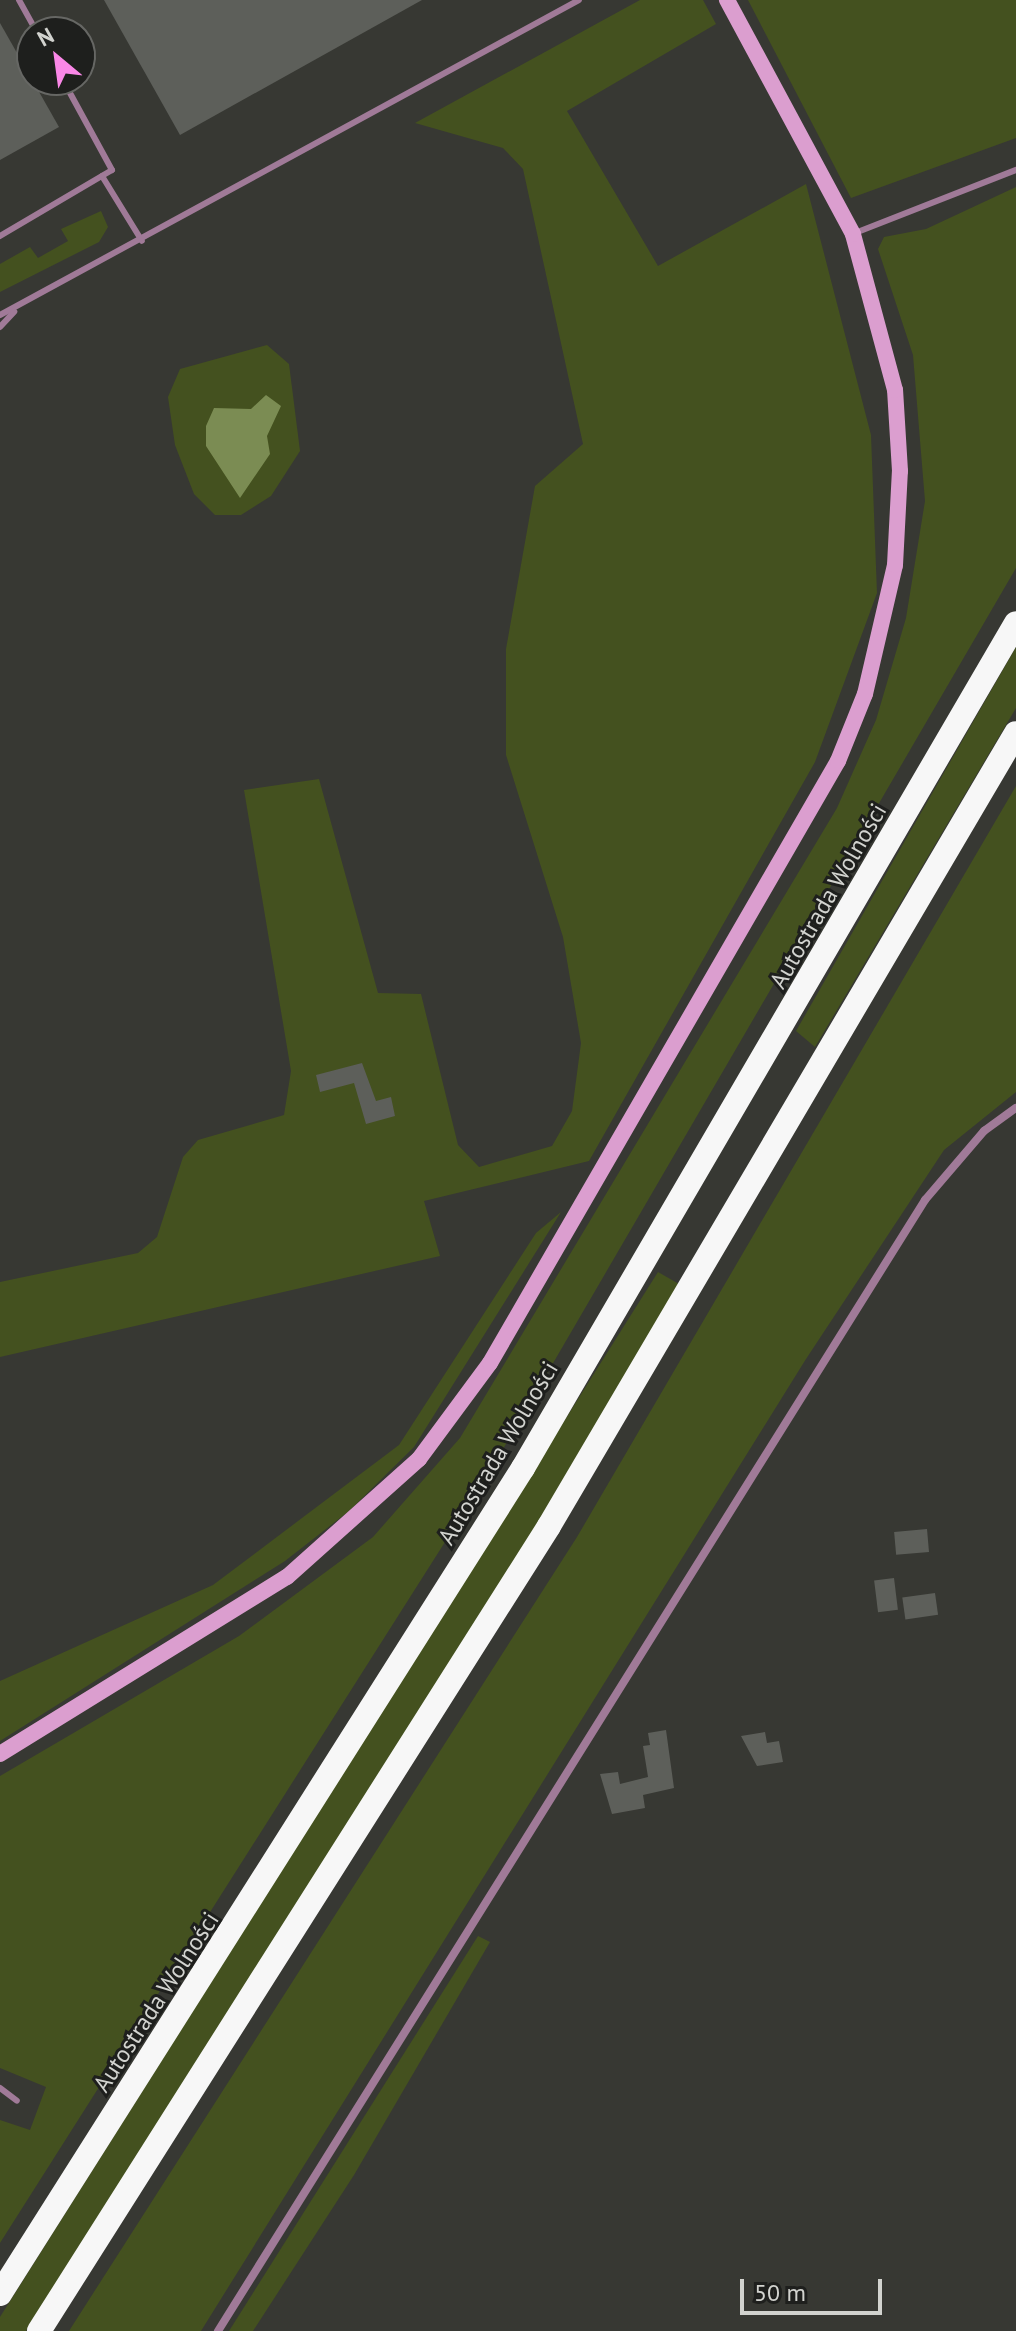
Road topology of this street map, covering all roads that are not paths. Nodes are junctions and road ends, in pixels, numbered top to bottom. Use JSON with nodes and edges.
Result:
{"nodes":[{"id":1,"x":579,"y":0,"type":"edge"},
{"id":2,"x":727,"y":0,"type":"edge"},
{"id":3,"x":72,"y":96,"type":"edge"},
{"id":4,"x":1016,"y":170,"type":"edge"},
{"id":5,"x":102,"y":176,"type":"junction"},
{"id":6,"x":853,"y":234,"type":"junction"},
{"id":7,"x":0,"y":236,"type":"edge"},
{"id":8,"x":142,"y":241,"type":"junction"},
{"id":9,"x":14,"y":312,"type":"junction"},
{"id":10,"x":0,"y":315,"type":"edge"},
{"id":11,"x":0,"y":327,"type":"edge"},
{"id":12,"x":1016,"y":623,"type":"edge"},
{"id":13,"x":1016,"y":733,"type":"edge"},
{"id":14,"x":1016,"y":1108,"type":"edge"},
{"id":15,"x":0,"y":1754,"type":"edge"},
{"id":16,"x":0,"y":2088,"type":"edge"},
{"id":17,"x":17,"y":2101,"type":"dead end"},
{"id":18,"x":0,"y":2294,"type":"edge"},
{"id":19,"x":39,"y":2331,"type":"edge"},
{"id":20,"x":218,"y":2331,"type":"edge"}],
"edges":[{"from":1,"to":8,"type":"lane"},
{"from":2,"to":6,"type":"street"},
{"from":3,"to":5,"type":"lane"},
{"from":4,"to":6,"type":"lane"},
{"from":5,"to":7,"type":"lane"},
{"from":5,"to":8,"type":"lane"},
{"from":6,"to":15,"type":"street"},
{"from":8,"to":9,"type":"lane"},
{"from":9,"to":10,"type":"lane"},
{"from":9,"to":11,"type":"lane"},
{"from":12,"to":18,"type":"highway","name":"Autostrada Wolności"},
{"from":13,"to":19,"type":"highway"},
{"from":14,"to":20,"type":"street"},
{"from":16,"to":17,"type":"lane"}]}
